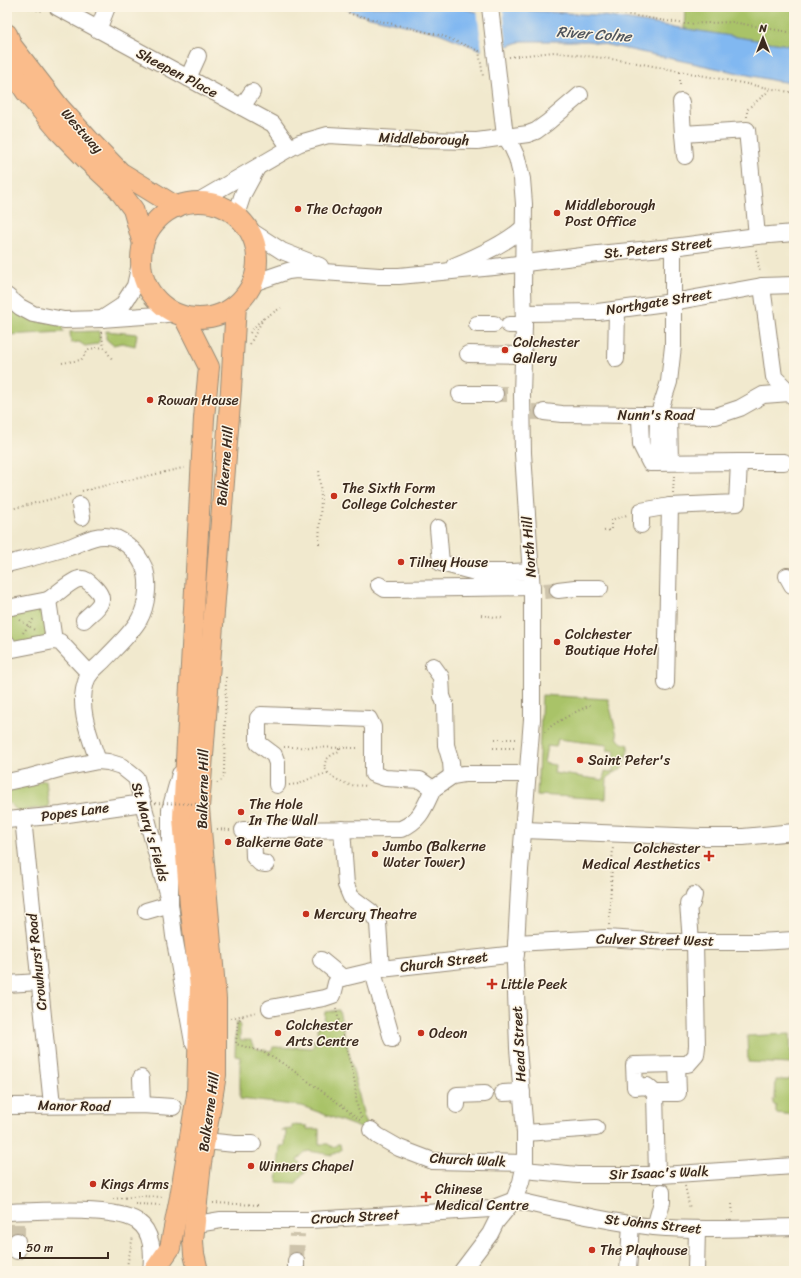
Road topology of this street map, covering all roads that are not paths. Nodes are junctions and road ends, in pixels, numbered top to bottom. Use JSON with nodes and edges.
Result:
{"nodes":[{"id":1,"x":56,"y":7,"type":"edge"},
{"id":2,"x":107,"y":7,"type":"edge"},
{"id":3,"x":490,"y":8,"type":"edge"},
{"id":4,"x":98,"y":30,"type":"junction"},
{"id":5,"x":7,"y":34,"type":"edge"},
{"id":6,"x":198,"y":56,"type":"dead end"},
{"id":7,"x":7,"y":63,"type":"edge"},
{"id":8,"x":188,"y":78,"type":"junction"},
{"id":9,"x":252,"y":92,"type":"dead end"},
{"id":10,"x":580,"y":95,"type":"dead end"},
{"id":11,"x":680,"y":102,"type":"road end"},
{"id":12,"x":242,"y":107,"type":"junction"},
{"id":13,"x":683,"y":134,"type":"junction"},
{"id":14,"x":505,"y":136,"type":"junction"},
{"id":15,"x":290,"y":148,"type":"junction"},
{"id":16,"x":685,"y":156,"type":"dead end"},
{"id":17,"x":257,"y":168,"type":"junction"},
{"id":18,"x":197,"y":202,"type":"junction"},
{"id":19,"x":177,"y":207,"type":"junction"},
{"id":20,"x":242,"y":222,"type":"junction"},
{"id":21,"x":524,"y":226,"type":"junction"},
{"id":22,"x":794,"y":233,"type":"edge"},
{"id":23,"x":755,"y":237,"type":"junction"},
{"id":24,"x":673,"y":247,"type":"junction"},
{"id":25,"x":142,"y":251,"type":"junction"},
{"id":26,"x":523,"y":264,"type":"junction"},
{"id":27,"x":494,"y":267,"type":"junction"},
{"id":28,"x":442,"y":272,"type":"junction"},
{"id":29,"x":343,"y":274,"type":"junction"},
{"id":30,"x":253,"y":283,"type":"junction"},
{"id":31,"x":794,"y":285,"type":"edge"},
{"id":32,"x":762,"y":286,"type":"junction"},
{"id":33,"x":523,"y":288,"type":"junction"},
{"id":34,"x":8,"y":301,"type":"edge"},
{"id":35,"x":673,"y":302,"type":"junction"},
{"id":36,"x":236,"y":305,"type":"junction"},
{"id":37,"x":617,"y":310,"type":"junction"},
{"id":38,"x":179,"y":315,"type":"junction"},
{"id":39,"x":100,"y":319,"type":"junction"},
{"id":40,"x":513,"y":322,"type":"junction"},
{"id":41,"x":478,"y":324,"type":"dead end"},
{"id":42,"x":468,"y":354,"type":"dead end"},
{"id":43,"x":523,"y":355,"type":"junction"},
{"id":44,"x":616,"y":359,"type":"dead end"},
{"id":45,"x":774,"y":377,"type":"junction"},
{"id":46,"x":460,"y":394,"type":"dead end"},
{"id":47,"x":508,"y":394,"type":"junction"},
{"id":48,"x":763,"y":395,"type":"junction"},
{"id":49,"x":792,"y":395,"type":"edge"},
{"id":50,"x":533,"y":412,"type":"junction"},
{"id":51,"x":656,"y":416,"type":"junction"},
{"id":52,"x":739,"y":462,"type":"junction"},
{"id":53,"x":784,"y":462,"type":"dead end"},
{"id":54,"x":670,"y":506,"type":"junction"},
{"id":55,"x":640,"y":518,"type":"road end"},
{"id":56,"x":438,"y":528,"type":"dead end"},
{"id":57,"x":7,"y":564,"type":"edge"},
{"id":58,"x":531,"y":571,"type":"junction"},
{"id":59,"x":379,"y":585,"type":"dead end"},
{"id":60,"x":600,"y":588,"type":"dead end"},
{"id":61,"x":542,"y":590,"type":"junction"},
{"id":62,"x":48,"y":600,"type":"junction"},
{"id":63,"x":12,"y":613,"type":"edge"},
{"id":64,"x":84,"y":620,"type":"dead end"},
{"id":65,"x":54,"y":641,"type":"junction"},
{"id":66,"x":8,"y":647,"type":"edge"},
{"id":67,"x":433,"y":666,"type":"dead end"},
{"id":68,"x":90,"y":674,"type":"junction"},
{"id":69,"x":666,"y":684,"type":"dead end"},
{"id":70,"x":186,"y":752,"type":"junction"},
{"id":71,"x":98,"y":761,"type":"junction"},
{"id":72,"x":528,"y":774,"type":"junction"},
{"id":73,"x":452,"y":776,"type":"junction"},
{"id":74,"x":7,"y":782,"type":"edge"},
{"id":75,"x":277,"y":785,"type":"road end"},
{"id":76,"x":433,"y":789,"type":"junction"},
{"id":77,"x":143,"y":803,"type":"junction"},
{"id":78,"x":23,"y":818,"type":"junction"},
{"id":79,"x":7,"y":820,"type":"edge"},
{"id":80,"x":342,"y":830,"type":"junction"},
{"id":81,"x":524,"y":830,"type":"junction"},
{"id":82,"x":794,"y":832,"type":"edge"},
{"id":83,"x":266,"y":864,"type":"dead end"},
{"id":84,"x":694,"y":895,"type":"dead end"},
{"id":85,"x":170,"y":904,"type":"junction"},
{"id":86,"x":174,"y":936,"type":"junction"},
{"id":87,"x":794,"y":940,"type":"edge"},
{"id":88,"x":693,"y":942,"type":"junction"},
{"id":89,"x":516,"y":948,"type":"junction"},
{"id":90,"x":321,"y":960,"type":"dead end"},
{"id":91,"x":377,"y":971,"type":"junction"},
{"id":92,"x":343,"y":978,"type":"junction"},
{"id":93,"x":39,"y":982,"type":"junction"},
{"id":94,"x":7,"y":984,"type":"edge"},
{"id":95,"x":270,"y":1008,"type":"dead end"},
{"id":96,"x":392,"y":1039,"type":"dead end"},
{"id":97,"x":197,"y":1063,"type":"junction"},
{"id":98,"x":677,"y":1064,"type":"junction"},
{"id":99,"x":141,"y":1078,"type":"dead end"},
{"id":100,"x":522,"y":1092,"type":"junction"},
{"id":101,"x":503,"y":1093,"type":"dead end"},
{"id":102,"x":655,"y":1093,"type":"junction"},
{"id":103,"x":485,"y":1094,"type":"dead end"},
{"id":104,"x":52,"y":1105,"type":"junction"},
{"id":105,"x":142,"y":1105,"type":"junction"},
{"id":106,"x":457,"y":1105,"type":"dead end"},
{"id":107,"x":7,"y":1106,"type":"edge"},
{"id":108,"x":173,"y":1107,"type":"dead end"},
{"id":109,"x":596,"y":1128,"type":"dead end"},
{"id":110,"x":371,"y":1130,"type":"road end"},
{"id":111,"x":525,"y":1133,"type":"junction"},
{"id":112,"x":205,"y":1141,"type":"junction"},
{"id":113,"x":253,"y":1144,"type":"dead end"},
{"id":114,"x":524,"y":1166,"type":"junction"},
{"id":115,"x":794,"y":1166,"type":"edge"},
{"id":116,"x":661,"y":1180,"type":"junction"},
{"id":117,"x":514,"y":1200,"type":"junction"},
{"id":118,"x":13,"y":1216,"type":"edge"},
{"id":119,"x":631,"y":1224,"type":"junction"},
{"id":120,"x":194,"y":1227,"type":"junction"},
{"id":121,"x":654,"y":1227,"type":"junction"},
{"id":122,"x":794,"y":1227,"type":"edge"},
{"id":123,"x":697,"y":1229,"type":"junction"},
{"id":124,"x":151,"y":1271,"type":"edge"},
{"id":125,"x":154,"y":1271,"type":"edge"},
{"id":126,"x":198,"y":1271,"type":"edge"},
{"id":127,"x":463,"y":1271,"type":"edge"},
{"id":128,"x":628,"y":1271,"type":"edge"},
{"id":129,"x":696,"y":1271,"type":"edge"}],
"edges":[{"from":1,"to":4,"type":"street","name":"Sheepen Place"},
{"from":2,"to":4,"type":"street"},
{"from":3,"to":14,"type":"street"},
{"from":4,"to":8,"type":"street","name":"Sheepen Place"},
{"from":5,"to":19,"type":"main road","name":"Westway"},
{"from":6,"to":8,"type":"street"},
{"from":7,"to":25,"type":"main road","name":"Westway"},
{"from":8,"to":12,"type":"street","name":"Sheepen Place"},
{"from":9,"to":12,"type":"street"},
{"from":10,"to":14,"type":"street","name":"Middleborough"},
{"from":11,"to":13,"type":"street"},
{"from":12,"to":15,"type":"street","name":"Sheepen Place"},
{"from":13,"to":16,"type":"street"},
{"from":13,"to":23,"type":"street"},
{"from":14,"to":15,"type":"street","name":"Middleborough"},
{"from":14,"to":21,"type":"street"},
{"from":15,"to":17,"type":"street","name":"Middleborough"},
{"from":17,"to":18,"type":"street","name":"Middleborough"},
{"from":17,"to":20,"type":"street"},
{"from":18,"to":19,"type":"main road"},
{"from":18,"to":20,"type":"main road"},
{"from":19,"to":25,"type":"main road"},
{"from":20,"to":29,"type":"street"},
{"from":20,"to":30,"type":"main road"},
{"from":21,"to":26,"type":"street"},
{"from":21,"to":28,"type":"street"},
{"from":22,"to":23,"type":"street","name":"St. Peters Street"},
{"from":23,"to":24,"type":"street","name":"St. Peters Street"},
{"from":24,"to":26,"type":"street","name":"St. Peters Street"},
{"from":24,"to":35,"type":"street"},
{"from":25,"to":38,"type":"main road"},
{"from":25,"to":39,"type":"street"},
{"from":26,"to":27,"type":"street"},
{"from":26,"to":33,"type":"street","name":"North Hill"},
{"from":27,"to":28,"type":"street"},
{"from":27,"to":33,"type":"street"},
{"from":28,"to":29,"type":"street"},
{"from":29,"to":30,"type":"street"},
{"from":30,"to":36,"type":"main road"},
{"from":31,"to":32,"type":"street","name":"Northgate Street"},
{"from":32,"to":35,"type":"street","name":"Northgate Street"},
{"from":32,"to":45,"type":"street"},
{"from":33,"to":40,"type":"street","name":"North Hill"},
{"from":34,"to":39,"type":"street"},
{"from":35,"to":37,"type":"street","name":"Northgate Street"},
{"from":35,"to":51,"type":"street"},
{"from":36,"to":38,"type":"main road"},
{"from":36,"to":112,"type":"main road","name":"Balkerne Hill"},
{"from":37,"to":40,"type":"street","name":"Northgate Street"},
{"from":37,"to":44,"type":"street"},
{"from":38,"to":39,"type":"street"},
{"from":38,"to":70,"type":"main road","name":"Balkerne Hill"},
{"from":40,"to":41,"type":"street","name":"Northgate Street"},
{"from":40,"to":43,"type":"street","name":"North Hill"},
{"from":42,"to":43,"type":"street"},
{"from":43,"to":47,"type":"street","name":"North Hill"},
{"from":45,"to":48,"type":"street"},
{"from":45,"to":49,"type":"street"},
{"from":46,"to":47,"type":"street"},
{"from":47,"to":50,"type":"street","name":"North Hill"},
{"from":48,"to":49,"type":"street"},
{"from":48,"to":51,"type":"street","name":"Nunn's Road"},
{"from":50,"to":51,"type":"street","name":"Nunn's Road"},
{"from":50,"to":58,"type":"street","name":"North Hill"},
{"from":51,"to":52,"type":"street"},
{"from":52,"to":53,"type":"street"},
{"from":52,"to":54,"type":"street"},
{"from":54,"to":55,"type":"street"},
{"from":54,"to":69,"type":"street"},
{"from":56,"to":58,"type":"street"},
{"from":57,"to":68,"type":"street"},
{"from":58,"to":61,"type":"street","name":"North Hill"},
{"from":59,"to":61,"type":"street"},
{"from":60,"to":61,"type":"street"},
{"from":61,"to":72,"type":"street","name":"North Hill"},
{"from":62,"to":63,"type":"street"},
{"from":62,"to":64,"type":"street"},
{"from":62,"to":65,"type":"street"},
{"from":65,"to":66,"type":"street"},
{"from":65,"to":68,"type":"street"},
{"from":67,"to":73,"type":"street"},
{"from":68,"to":71,"type":"street"},
{"from":70,"to":85,"type":"street"},
{"from":70,"to":97,"type":"main road","name":"Balkerne Hill"},
{"from":71,"to":74,"type":"street","name":"St Mary's Fields"},
{"from":71,"to":77,"type":"street","name":"St Mary's Fields"},
{"from":72,"to":73,"type":"street"},
{"from":72,"to":81,"type":"street","name":"North Hill"},
{"from":73,"to":76,"type":"street"},
{"from":75,"to":76,"type":"street"},
{"from":76,"to":80,"type":"street"},
{"from":77,"to":78,"type":"street","name":"Popes Lane"},
{"from":77,"to":85,"type":"street","name":"St Mary's Fields"},
{"from":78,"to":79,"type":"street","name":"Popes Lane"},
{"from":78,"to":93,"type":"street","name":"Crowhurst Road"},
{"from":80,"to":83,"type":"street"},
{"from":80,"to":91,"type":"street"},
{"from":81,"to":82,"type":"street"},
{"from":81,"to":89,"type":"street","name":"Head Street"},
{"from":84,"to":88,"type":"street"},
{"from":85,"to":86,"type":"street"},
{"from":85,"to":86,"type":"street"},
{"from":86,"to":97,"type":"street"},
{"from":87,"to":88,"type":"street","name":"Culver Street West"},
{"from":88,"to":89,"type":"street","name":"Culver Street West"},
{"from":88,"to":98,"type":"street"},
{"from":89,"to":91,"type":"street","name":"Church Street"},
{"from":89,"to":100,"type":"street","name":"Head Street"},
{"from":90,"to":92,"type":"street"},
{"from":91,"to":92,"type":"street","name":"Church Street"},
{"from":91,"to":96,"type":"street"},
{"from":92,"to":95,"type":"street"},
{"from":93,"to":94,"type":"street"},
{"from":93,"to":104,"type":"street","name":"Crowhurst Road"},
{"from":97,"to":125,"type":"main road","name":"Balkerne Hill"},
{"from":98,"to":102,"type":"street"},
{"from":98,"to":102,"type":"street"},
{"from":99,"to":105,"type":"street"},
{"from":100,"to":101,"type":"street"},
{"from":100,"to":111,"type":"street","name":"Head Street"},
{"from":102,"to":116,"type":"street"},
{"from":103,"to":106,"type":"street"},
{"from":104,"to":105,"type":"street","name":"Manor Road"},
{"from":104,"to":107,"type":"street","name":"Manor Road"},
{"from":105,"to":108,"type":"street","name":"Manor Road"},
{"from":109,"to":111,"type":"street"},
{"from":110,"to":114,"type":"street","name":"Church Walk"},
{"from":111,"to":114,"type":"street","name":"Head Street"},
{"from":112,"to":113,"type":"street"},
{"from":112,"to":120,"type":"main road","name":"Balkerne Hill"},
{"from":114,"to":116,"type":"street","name":"Sir Isaac's Walk"},
{"from":114,"to":117,"type":"street","name":"Head Street"},
{"from":115,"to":116,"type":"street","name":"Sir Isaac's Walk"},
{"from":116,"to":121,"type":"street"},
{"from":117,"to":119,"type":"street","name":"St Johns Street"},
{"from":117,"to":120,"type":"street","name":"Crouch Street"},
{"from":117,"to":127,"type":"street"},
{"from":118,"to":124,"type":"street"},
{"from":119,"to":121,"type":"street","name":"St Johns Street"},
{"from":119,"to":128,"type":"street"},
{"from":120,"to":126,"type":"main road","name":"Balkerne Hill"},
{"from":121,"to":123,"type":"street","name":"St Johns Street"},
{"from":122,"to":123,"type":"street","name":"St Johns Street"},
{"from":123,"to":129,"type":"street"}]}
